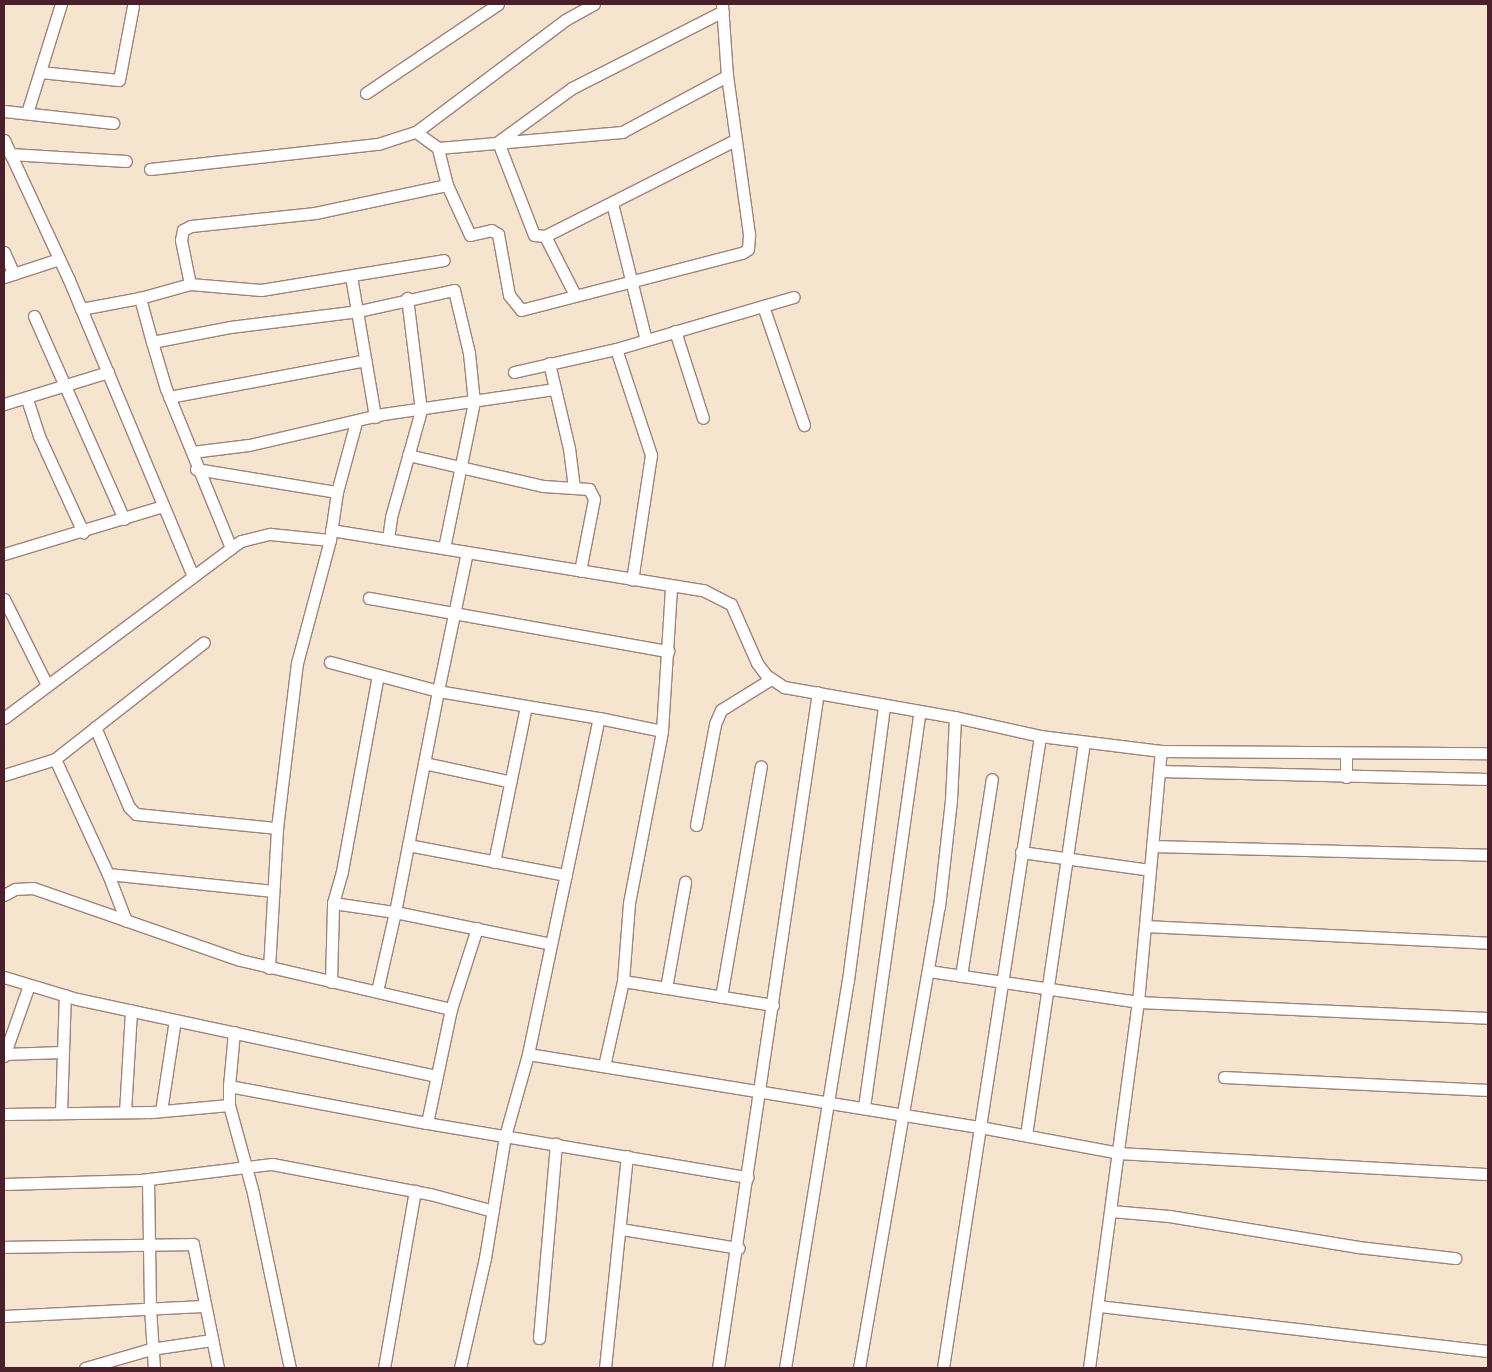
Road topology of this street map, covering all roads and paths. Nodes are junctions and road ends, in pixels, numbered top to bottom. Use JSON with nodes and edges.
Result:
{"nodes":[{"id":1,"x":61,"y":4,"type":"edge"},
{"id":2,"x":498,"y":4,"type":"edge"},
{"id":3,"x":594,"y":4,"type":"edge"},
{"id":4,"x":133,"y":6,"type":"dead end"},
{"id":5,"x":722,"y":7,"type":"edge"},
{"id":6,"x":40,"y":72,"type":"junction"},
{"id":7,"x":727,"y":76,"type":"junction"},
{"id":8,"x":366,"y":92,"type":"dead end"},
{"id":9,"x":4,"y":111,"type":"edge"},
{"id":10,"x":27,"y":114,"type":"junction"},
{"id":11,"x":113,"y":123,"type":"dead end"},
{"id":12,"x":416,"y":132,"type":"junction"},
{"id":13,"x":4,"y":140,"type":"edge"},
{"id":14,"x":735,"y":140,"type":"junction"},
{"id":15,"x":498,"y":142,"type":"junction"},
{"id":16,"x":438,"y":148,"type":"junction"},
{"id":17,"x":10,"y":154,"type":"junction"},
{"id":18,"x":126,"y":162,"type":"dead end"},
{"id":19,"x":150,"y":169,"type":"dead end"},
{"id":20,"x":446,"y":184,"type":"junction"},
{"id":21,"x":612,"y":203,"type":"junction"},
{"id":22,"x":545,"y":236,"type":"junction"},
{"id":23,"x":4,"y":252,"type":"edge"},
{"id":24,"x":59,"y":259,"type":"junction"},
{"id":25,"x":444,"y":260,"type":"dead end"},
{"id":26,"x":9,"y":275,"type":"edge"},
{"id":27,"x":351,"y":276,"type":"junction"},
{"id":28,"x":190,"y":284,"type":"junction"},
{"id":29,"x":631,"y":284,"type":"junction"},
{"id":30,"x":575,"y":295,"type":"junction"},
{"id":31,"x":794,"y":297,"type":"dead end"},
{"id":32,"x":140,"y":298,"type":"junction"},
{"id":33,"x":407,"y":298,"type":"junction"},
{"id":34,"x":763,"y":306,"type":"junction"},
{"id":35,"x":81,"y":309,"type":"junction"},
{"id":36,"x":359,"y":311,"type":"junction"},
{"id":37,"x":34,"y":316,"type":"dead end"},
{"id":38,"x":675,"y":331,"type":"junction"},
{"id":39,"x":646,"y":340,"type":"junction"},
{"id":40,"x":152,"y":342,"type":"junction"},
{"id":41,"x":616,"y":349,"type":"junction"},
{"id":42,"x":366,"y":360,"type":"junction"},
{"id":43,"x":549,"y":363,"type":"junction"},
{"id":44,"x":108,"y":372,"type":"junction"},
{"id":45,"x":514,"y":372,"type":"dead end"},
{"id":46,"x":64,"y":387,"type":"junction"},
{"id":47,"x":555,"y":390,"type":"junction"},
{"id":48,"x":169,"y":397,"type":"junction"},
{"id":49,"x":27,"y":399,"type":"junction"},
{"id":50,"x":474,"y":402,"type":"junction"},
{"id":51,"x":4,"y":404,"type":"edge"},
{"id":52,"x":421,"y":410,"type":"junction"},
{"id":53,"x":375,"y":417,"type":"junction"},
{"id":54,"x":704,"y":418,"type":"dead end"},
{"id":55,"x":356,"y":422,"type":"junction"},
{"id":56,"x":804,"y":425,"type":"dead end"},
{"id":57,"x":192,"y":452,"type":"junction"},
{"id":58,"x":408,"y":455,"type":"junction"},
{"id":59,"x":461,"y":467,"type":"junction"},
{"id":60,"x":196,"y":469,"type":"junction"},
{"id":61,"x":574,"y":488,"type":"junction"},
{"id":62,"x":337,"y":492,"type":"junction"},
{"id":63,"x":163,"y":506,"type":"junction"},
{"id":64,"x":124,"y":519,"type":"junction"},
{"id":65,"x":83,"y":532,"type":"junction"},
{"id":66,"x":330,"y":535,"type":"junction"},
{"id":67,"x":388,"y":539,"type":"junction"},
{"id":68,"x":231,"y":548,"type":"junction"},
{"id":69,"x":444,"y":548,"type":"junction"},
{"id":70,"x":466,"y":552,"type":"junction"},
{"id":71,"x":4,"y":554,"type":"edge"},
{"id":72,"x":580,"y":571,"type":"junction"},
{"id":73,"x":192,"y":576,"type":"junction"},
{"id":74,"x":632,"y":580,"type":"junction"},
{"id":75,"x":671,"y":587,"type":"junction"},
{"id":76,"x":369,"y":598,"type":"dead end"},
{"id":77,"x":4,"y":599,"type":"edge"},
{"id":78,"x":455,"y":613,"type":"junction"},
{"id":79,"x":204,"y":642,"type":"dead end"},
{"id":80,"x":668,"y":651,"type":"junction"},
{"id":81,"x":330,"y":662,"type":"dead end"},
{"id":82,"x":378,"y":676,"type":"junction"},
{"id":83,"x":771,"y":679,"type":"junction"},
{"id":84,"x":47,"y":685,"type":"junction"},
{"id":85,"x":438,"y":691,"type":"junction"},
{"id":86,"x":818,"y":692,"type":"junction"},
{"id":87,"x":884,"y":704,"type":"junction"},
{"id":88,"x":526,"y":706,"type":"junction"},
{"id":89,"x":920,"y":711,"type":"junction"},
{"id":90,"x":955,"y":717,"type":"junction"},
{"id":91,"x":4,"y":718,"type":"edge"},
{"id":92,"x":599,"y":718,"type":"junction"},
{"id":93,"x":95,"y":727,"type":"junction"},
{"id":94,"x":662,"y":731,"type":"junction"},
{"id":95,"x":1040,"y":736,"type":"junction"},
{"id":96,"x":1084,"y":743,"type":"junction"},
{"id":97,"x":1161,"y":751,"type":"junction"},
{"id":98,"x":1346,"y":752,"type":"junction"},
{"id":99,"x":1488,"y":753,"type":"edge"},
{"id":100,"x":55,"y":759,"type":"junction"},
{"id":101,"x":424,"y":763,"type":"junction"},
{"id":102,"x":761,"y":766,"type":"dead end"},
{"id":103,"x":1159,"y":771,"type":"junction"},
{"id":104,"x":4,"y":775,"type":"edge"},
{"id":105,"x":1346,"y":777,"type":"junction"},
{"id":106,"x":992,"y":779,"type":"dead end"},
{"id":107,"x":1488,"y":779,"type":"edge"},
{"id":108,"x":508,"y":781,"type":"junction"},
{"id":109,"x":696,"y":825,"type":"dead end"},
{"id":110,"x":277,"y":828,"type":"junction"},
{"id":111,"x":408,"y":845,"type":"junction"},
{"id":112,"x":1152,"y":846,"type":"junction"},
{"id":113,"x":1021,"y":852,"type":"junction"},
{"id":114,"x":1488,"y":855,"type":"edge"},
{"id":115,"x":1066,"y":859,"type":"junction"},
{"id":116,"x":494,"y":862,"type":"junction"},
{"id":117,"x":1150,"y":870,"type":"junction"},
{"id":118,"x":108,"y":874,"type":"junction"},
{"id":119,"x":566,"y":875,"type":"junction"},
{"id":120,"x":685,"y":882,"type":"dead end"},
{"id":121,"x":273,"y":892,"type":"junction"},
{"id":122,"x":4,"y":895,"type":"edge"},
{"id":123,"x":333,"y":903,"type":"junction"},
{"id":124,"x":395,"y":912,"type":"junction"},
{"id":125,"x":126,"y":921,"type":"junction"},
{"id":126,"x":1145,"y":926,"type":"junction"},
{"id":127,"x":476,"y":928,"type":"junction"},
{"id":128,"x":1488,"y":943,"type":"edge"},
{"id":129,"x":551,"y":944,"type":"junction"},
{"id":130,"x":269,"y":968,"type":"junction"},
{"id":131,"x":929,"y":971,"type":"junction"},
{"id":132,"x":961,"y":976,"type":"junction"},
{"id":133,"x":4,"y":977,"type":"edge"},
{"id":134,"x":623,"y":981,"type":"junction"},
{"id":135,"x":331,"y":982,"type":"junction"},
{"id":136,"x":1002,"y":983,"type":"junction"},
{"id":137,"x":29,"y":984,"type":"junction"},
{"id":138,"x":666,"y":988,"type":"junction"},
{"id":139,"x":1049,"y":988,"type":"junction"},
{"id":140,"x":377,"y":991,"type":"junction"},
{"id":141,"x":65,"y":995,"type":"junction"},
{"id":142,"x":721,"y":997,"type":"junction"},
{"id":143,"x":1138,"y":1002,"type":"junction"},
{"id":144,"x":773,"y":1005,"type":"junction"},
{"id":145,"x":451,"y":1009,"type":"junction"},
{"id":146,"x":131,"y":1010,"type":"junction"},
{"id":147,"x":1488,"y":1018,"type":"edge"},
{"id":148,"x":175,"y":1020,"type":"junction"},
{"id":149,"x":234,"y":1032,"type":"junction"},
{"id":150,"x":62,"y":1052,"type":"junction"},
{"id":151,"x":528,"y":1054,"type":"junction"},
{"id":152,"x":4,"y":1055,"type":"edge"},
{"id":153,"x":604,"y":1066,"type":"junction"},
{"id":154,"x":437,"y":1076,"type":"junction"},
{"id":155,"x":1224,"y":1077,"type":"dead end"},
{"id":156,"x":229,"y":1086,"type":"junction"},
{"id":157,"x":1488,"y":1090,"type":"edge"},
{"id":158,"x":761,"y":1092,"type":"junction"},
{"id":159,"x":830,"y":1101,"type":"junction"},
{"id":160,"x":229,"y":1105,"type":"junction"},
{"id":161,"x":864,"y":1107,"type":"junction"},
{"id":162,"x":160,"y":1111,"type":"junction"},
{"id":163,"x":125,"y":1112,"type":"junction"},
{"id":164,"x":61,"y":1113,"type":"junction"},
{"id":165,"x":4,"y":1114,"type":"edge"},
{"id":166,"x":905,"y":1114,"type":"junction"},
{"id":167,"x":427,"y":1123,"type":"junction"},
{"id":168,"x":980,"y":1126,"type":"junction"},
{"id":169,"x":1026,"y":1135,"type":"junction"},
{"id":170,"x":505,"y":1136,"type":"junction"},
{"id":171,"x":556,"y":1144,"type":"junction"},
{"id":172,"x":1119,"y":1153,"type":"junction"},
{"id":173,"x":628,"y":1156,"type":"junction"},
{"id":174,"x":246,"y":1165,"type":"junction"},
{"id":175,"x":1488,"y":1174,"type":"edge"},
{"id":176,"x":747,"y":1177,"type":"junction"},
{"id":177,"x":148,"y":1179,"type":"junction"},
{"id":178,"x":4,"y":1184,"type":"edge"},
{"id":179,"x":415,"y":1191,"type":"junction"},
{"id":180,"x":492,"y":1211,"type":"junction"},
{"id":181,"x":1111,"y":1211,"type":"junction"},
{"id":182,"x":621,"y":1229,"type":"junction"},
{"id":183,"x":149,"y":1244,"type":"junction"},
{"id":184,"x":4,"y":1247,"type":"edge"},
{"id":185,"x":738,"y":1248,"type":"junction"},
{"id":186,"x":1455,"y":1258,"type":"dead end"},
{"id":187,"x":203,"y":1306,"type":"junction"},
{"id":188,"x":1099,"y":1306,"type":"junction"},
{"id":189,"x":150,"y":1308,"type":"junction"},
{"id":190,"x":4,"y":1316,"type":"edge"},
{"id":191,"x":539,"y":1338,"type":"dead end"},
{"id":192,"x":212,"y":1340,"type":"junction"},
{"id":193,"x":151,"y":1349,"type":"junction"},
{"id":194,"x":1488,"y":1351,"type":"edge"},
{"id":195,"x":86,"y":1368,"type":"edge"},
{"id":196,"x":154,"y":1368,"type":"edge"},
{"id":197,"x":218,"y":1368,"type":"edge"},
{"id":198,"x":290,"y":1368,"type":"edge"},
{"id":199,"x":384,"y":1368,"type":"edge"},
{"id":200,"x":460,"y":1368,"type":"edge"},
{"id":201,"x":605,"y":1368,"type":"edge"},
{"id":202,"x":718,"y":1368,"type":"edge"},
{"id":203,"x":785,"y":1368,"type":"edge"},
{"id":204,"x":859,"y":1368,"type":"edge"},
{"id":205,"x":943,"y":1368,"type":"edge"},
{"id":206,"x":1089,"y":1368,"type":"edge"}],
"edges":[{"from":1,"to":6,"type":"street"},
{"from":2,"to":8,"type":"street"},
{"from":3,"to":12,"type":"street"},
{"from":4,"to":6,"type":"street"},
{"from":5,"to":7,"type":"street"},
{"from":5,"to":15,"type":"street"},
{"from":6,"to":10,"type":"street"},
{"from":7,"to":14,"type":"street"},
{"from":7,"to":15,"type":"street"},
{"from":9,"to":10,"type":"street"},
{"from":10,"to":11,"type":"street"},
{"from":12,"to":16,"type":"street"},
{"from":12,"to":19,"type":"street"},
{"from":13,"to":17,"type":"street"},
{"from":14,"to":21,"type":"street"},
{"from":14,"to":29,"type":"street"},
{"from":15,"to":16,"type":"street"},
{"from":15,"to":22,"type":"street"},
{"from":16,"to":20,"type":"street"},
{"from":17,"to":18,"type":"street"},
{"from":17,"to":24,"type":"street"},
{"from":20,"to":28,"type":"street"},
{"from":20,"to":30,"type":"street"},
{"from":21,"to":22,"type":"street"},
{"from":21,"to":29,"type":"street"},
{"from":22,"to":30,"type":"street"},
{"from":23,"to":26,"type":"street"},
{"from":24,"to":26,"type":"street"},
{"from":24,"to":35,"type":"street"},
{"from":25,"to":27,"type":"street"},
{"from":27,"to":28,"type":"street"},
{"from":27,"to":36,"type":"street"},
{"from":28,"to":32,"type":"street"},
{"from":29,"to":30,"type":"street"},
{"from":29,"to":39,"type":"street"},
{"from":31,"to":34,"type":"street"},
{"from":32,"to":35,"type":"street"},
{"from":32,"to":40,"type":"street"},
{"from":33,"to":36,"type":"street"},
{"from":33,"to":50,"type":"street"},
{"from":33,"to":52,"type":"street"},
{"from":34,"to":38,"type":"street"},
{"from":34,"to":56,"type":"street"},
{"from":35,"to":44,"type":"street"},
{"from":36,"to":40,"type":"street"},
{"from":36,"to":42,"type":"street"},
{"from":37,"to":46,"type":"street"},
{"from":38,"to":39,"type":"street"},
{"from":38,"to":54,"type":"street"},
{"from":39,"to":41,"type":"street"},
{"from":40,"to":48,"type":"street"},
{"from":41,"to":43,"type":"street"},
{"from":41,"to":74,"type":"street"},
{"from":42,"to":48,"type":"street"},
{"from":42,"to":53,"type":"street"},
{"from":43,"to":45,"type":"street"},
{"from":43,"to":47,"type":"street"},
{"from":44,"to":46,"type":"street"},
{"from":44,"to":63,"type":"street"},
{"from":46,"to":49,"type":"street"},
{"from":46,"to":64,"type":"street"},
{"from":47,"to":50,"type":"street"},
{"from":47,"to":61,"type":"street"},
{"from":48,"to":57,"type":"street"},
{"from":49,"to":51,"type":"street"},
{"from":49,"to":65,"type":"street"},
{"from":50,"to":52,"type":"street"},
{"from":50,"to":59,"type":"street"},
{"from":52,"to":53,"type":"street"},
{"from":52,"to":58,"type":"street"},
{"from":53,"to":55,"type":"street"},
{"from":55,"to":57,"type":"street"},
{"from":55,"to":62,"type":"street"},
{"from":57,"to":60,"type":"street"},
{"from":58,"to":59,"type":"street"},
{"from":58,"to":67,"type":"street"},
{"from":59,"to":61,"type":"street"},
{"from":59,"to":69,"type":"street"},
{"from":60,"to":62,"type":"street"},
{"from":60,"to":68,"type":"street"},
{"from":61,"to":72,"type":"street"},
{"from":62,"to":66,"type":"street"},
{"from":63,"to":64,"type":"street"},
{"from":63,"to":73,"type":"street"},
{"from":64,"to":65,"type":"street"},
{"from":65,"to":71,"type":"street"},
{"from":66,"to":67,"type":"street"},
{"from":66,"to":68,"type":"street"},
{"from":66,"to":110,"type":"street"},
{"from":67,"to":69,"type":"street"},
{"from":68,"to":73,"type":"street"},
{"from":69,"to":70,"type":"street"},
{"from":70,"to":72,"type":"street"},
{"from":70,"to":78,"type":"street"},
{"from":72,"to":74,"type":"street"},
{"from":73,"to":84,"type":"street"},
{"from":74,"to":75,"type":"street"},
{"from":75,"to":80,"type":"street"},
{"from":75,"to":83,"type":"street"},
{"from":76,"to":78,"type":"street"},
{"from":77,"to":84,"type":"street"},
{"from":78,"to":80,"type":"street"},
{"from":78,"to":85,"type":"street"},
{"from":79,"to":93,"type":"street"},
{"from":80,"to":94,"type":"street"},
{"from":81,"to":82,"type":"street"},
{"from":82,"to":85,"type":"street"},
{"from":82,"to":123,"type":"street"},
{"from":83,"to":86,"type":"street"},
{"from":83,"to":109,"type":"street"},
{"from":84,"to":91,"type":"street"},
{"from":85,"to":88,"type":"street"},
{"from":85,"to":101,"type":"street"},
{"from":86,"to":87,"type":"street"},
{"from":86,"to":144,"type":"street"},
{"from":87,"to":89,"type":"street"},
{"from":87,"to":159,"type":"street"},
{"from":88,"to":92,"type":"street"},
{"from":88,"to":108,"type":"street"},
{"from":89,"to":90,"type":"street"},
{"from":89,"to":161,"type":"street"},
{"from":90,"to":95,"type":"street"},
{"from":90,"to":131,"type":"street"},
{"from":92,"to":94,"type":"street"},
{"from":92,"to":119,"type":"street"},
{"from":93,"to":100,"type":"street"},
{"from":93,"to":110,"type":"street"},
{"from":94,"to":134,"type":"street"},
{"from":95,"to":96,"type":"street"},
{"from":95,"to":113,"type":"street"},
{"from":96,"to":97,"type":"street"},
{"from":96,"to":115,"type":"street"},
{"from":97,"to":98,"type":"street"},
{"from":97,"to":103,"type":"street"},
{"from":98,"to":99,"type":"street"},
{"from":98,"to":105,"type":"street"},
{"from":100,"to":104,"type":"street"},
{"from":100,"to":118,"type":"street"},
{"from":101,"to":108,"type":"street"},
{"from":101,"to":111,"type":"street"},
{"from":102,"to":142,"type":"street"},
{"from":103,"to":105,"type":"street"},
{"from":103,"to":112,"type":"street"},
{"from":105,"to":107,"type":"street"},
{"from":106,"to":132,"type":"street"},
{"from":108,"to":116,"type":"street"},
{"from":110,"to":121,"type":"street"},
{"from":111,"to":116,"type":"street"},
{"from":111,"to":124,"type":"street"},
{"from":112,"to":114,"type":"street"},
{"from":112,"to":117,"type":"street"},
{"from":113,"to":115,"type":"street"},
{"from":113,"to":136,"type":"street"},
{"from":115,"to":117,"type":"street"},
{"from":115,"to":139,"type":"street"},
{"from":116,"to":119,"type":"street"},
{"from":117,"to":126,"type":"street"},
{"from":118,"to":121,"type":"street"},
{"from":118,"to":125,"type":"street"},
{"from":119,"to":129,"type":"street"},
{"from":120,"to":138,"type":"street"},
{"from":121,"to":130,"type":"street"},
{"from":122,"to":125,"type":"street"},
{"from":123,"to":124,"type":"street"},
{"from":123,"to":135,"type":"street"},
{"from":124,"to":127,"type":"street"},
{"from":124,"to":140,"type":"street"},
{"from":125,"to":130,"type":"street"},
{"from":126,"to":128,"type":"street"},
{"from":126,"to":143,"type":"street"},
{"from":127,"to":129,"type":"street"},
{"from":127,"to":145,"type":"street"},
{"from":129,"to":151,"type":"street"},
{"from":130,"to":135,"type":"street"},
{"from":131,"to":132,"type":"street"},
{"from":131,"to":166,"type":"street"},
{"from":132,"to":136,"type":"street"},
{"from":133,"to":137,"type":"street"},
{"from":134,"to":138,"type":"street"},
{"from":134,"to":153,"type":"street"},
{"from":135,"to":140,"type":"street"},
{"from":136,"to":139,"type":"street"},
{"from":136,"to":168,"type":"street"},
{"from":137,"to":141,"type":"street"},
{"from":137,"to":152,"type":"street"},
{"from":138,"to":142,"type":"street"},
{"from":139,"to":143,"type":"street"},
{"from":139,"to":169,"type":"street"},
{"from":140,"to":145,"type":"street"},
{"from":141,"to":146,"type":"street"},
{"from":141,"to":150,"type":"street"},
{"from":142,"to":144,"type":"street"},
{"from":143,"to":147,"type":"street"},
{"from":143,"to":172,"type":"street"},
{"from":144,"to":158,"type":"street"},
{"from":145,"to":154,"type":"street"},
{"from":146,"to":148,"type":"street"},
{"from":146,"to":163,"type":"street"},
{"from":148,"to":149,"type":"street"},
{"from":148,"to":162,"type":"street"},
{"from":149,"to":154,"type":"street"},
{"from":149,"to":156,"type":"street"},
{"from":150,"to":152,"type":"street"},
{"from":150,"to":164,"type":"street"},
{"from":151,"to":153,"type":"street"},
{"from":151,"to":170,"type":"street"},
{"from":153,"to":158,"type":"street"},
{"from":154,"to":167,"type":"street"},
{"from":155,"to":157,"type":"street"},
{"from":156,"to":160,"type":"street"},
{"from":156,"to":167,"type":"street"},
{"from":158,"to":159,"type":"street"},
{"from":158,"to":176,"type":"street"},
{"from":159,"to":161,"type":"street"},
{"from":159,"to":203,"type":"street"},
{"from":160,"to":162,"type":"street"},
{"from":160,"to":174,"type":"street"},
{"from":161,"to":166,"type":"street"},
{"from":162,"to":163,"type":"street"},
{"from":163,"to":164,"type":"street"},
{"from":164,"to":165,"type":"street"},
{"from":166,"to":168,"type":"street"},
{"from":166,"to":204,"type":"street"},
{"from":167,"to":170,"type":"street"},
{"from":168,"to":169,"type":"street"},
{"from":168,"to":205,"type":"street"},
{"from":169,"to":172,"type":"street"},
{"from":170,"to":171,"type":"street"},
{"from":170,"to":180,"type":"street"},
{"from":171,"to":173,"type":"street"},
{"from":171,"to":191,"type":"street"},
{"from":172,"to":175,"type":"street"},
{"from":172,"to":181,"type":"street"},
{"from":173,"to":176,"type":"street"},
{"from":173,"to":182,"type":"street"},
{"from":174,"to":177,"type":"street"},
{"from":174,"to":179,"type":"street"},
{"from":174,"to":198,"type":"street"},
{"from":176,"to":185,"type":"street"},
{"from":177,"to":178,"type":"street"},
{"from":177,"to":183,"type":"street"},
{"from":179,"to":180,"type":"street"},
{"from":179,"to":199,"type":"street"},
{"from":180,"to":200,"type":"street"},
{"from":181,"to":186,"type":"street"},
{"from":181,"to":188,"type":"street"},
{"from":182,"to":185,"type":"street"},
{"from":182,"to":201,"type":"street"},
{"from":183,"to":184,"type":"street"},
{"from":183,"to":187,"type":"street"},
{"from":183,"to":189,"type":"street"},
{"from":185,"to":202,"type":"street"},
{"from":187,"to":189,"type":"street"},
{"from":187,"to":192,"type":"street"},
{"from":188,"to":194,"type":"street"},
{"from":188,"to":206,"type":"street"},
{"from":189,"to":190,"type":"street"},
{"from":189,"to":193,"type":"street"},
{"from":192,"to":193,"type":"street"},
{"from":192,"to":197,"type":"street"},
{"from":193,"to":195,"type":"street"},
{"from":193,"to":196,"type":"street"}]}
